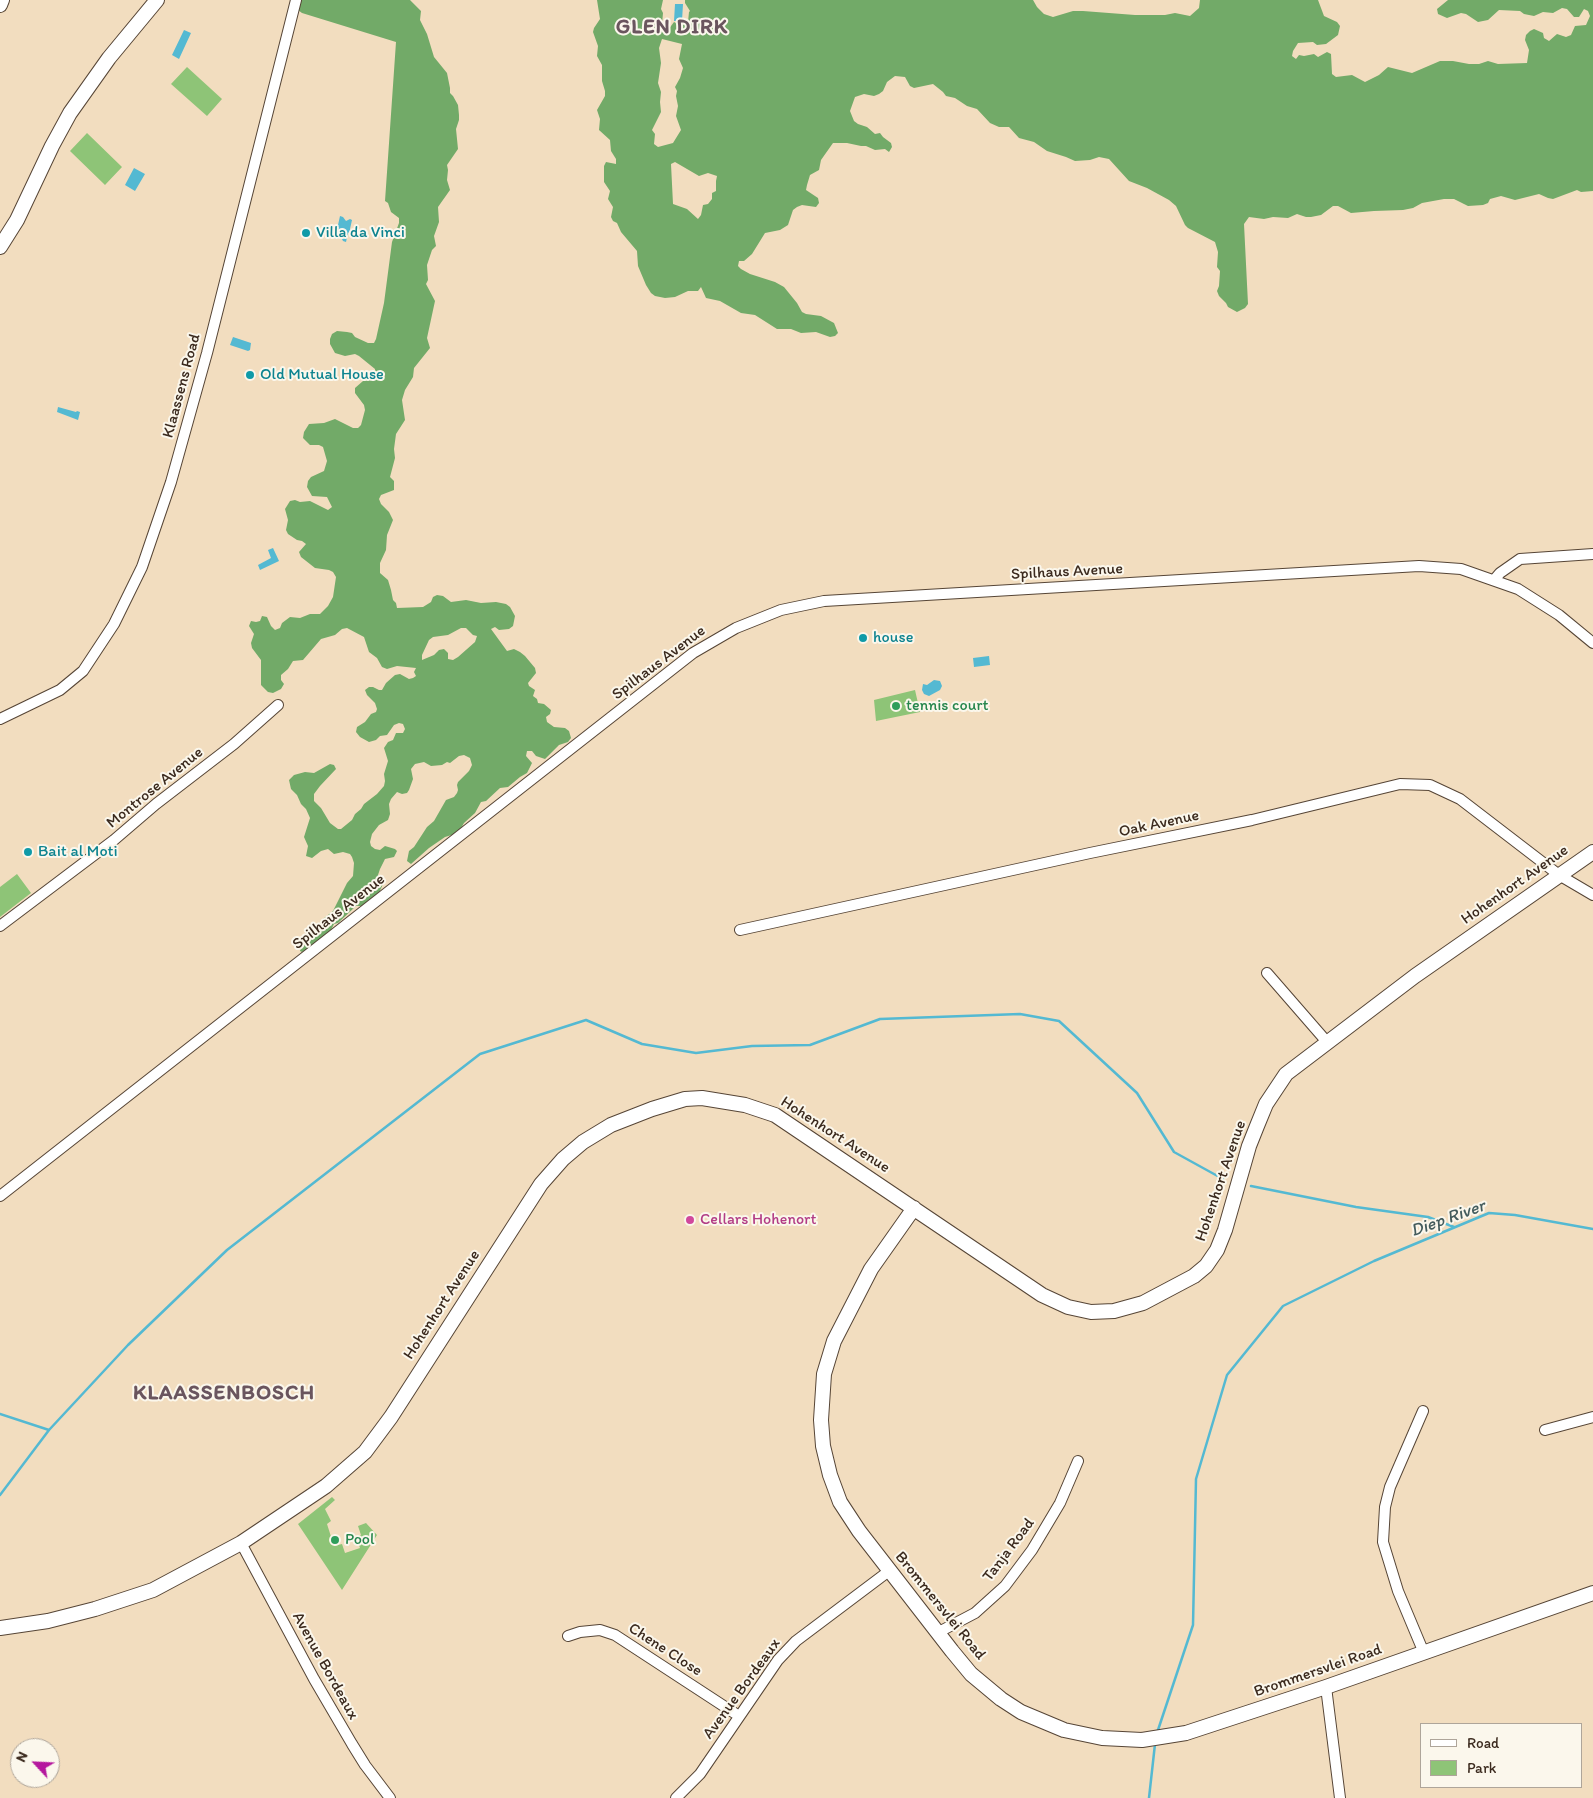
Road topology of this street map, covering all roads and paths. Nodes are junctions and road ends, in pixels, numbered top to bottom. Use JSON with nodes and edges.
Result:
{"nodes":[{"id":1,"x":2,"y":0,"type":"edge"},
{"id":2,"x":157,"y":0,"type":"edge"},
{"id":3,"x":296,"y":0,"type":"edge"},
{"id":4,"x":0,"y":5,"type":"edge"},
{"id":5,"x":0,"y":247,"type":"edge"},
{"id":6,"x":1593,"y":554,"type":"edge"},
{"id":7,"x":1494,"y":580,"type":"junction"},
{"id":8,"x":1593,"y":643,"type":"edge"},
{"id":9,"x":278,"y":705,"type":"dead end"},
{"id":10,"x":0,"y":719,"type":"edge"},
{"id":11,"x":1593,"y":852,"type":"edge"},
{"id":12,"x":1559,"y":875,"type":"junction"},
{"id":13,"x":1593,"y":895,"type":"edge"},
{"id":14,"x":0,"y":926,"type":"edge"},
{"id":15,"x":740,"y":930,"type":"dead end"},
{"id":16,"x":1267,"y":973,"type":"dead end"},
{"id":17,"x":1327,"y":1042,"type":"junction"},
{"id":18,"x":0,"y":1196,"type":"edge"},
{"id":19,"x":914,"y":1208,"type":"junction"},
{"id":20,"x":1423,"y":1411,"type":"dead end"},
{"id":21,"x":1593,"y":1417,"type":"edge"},
{"id":22,"x":1545,"y":1430,"type":"dead end"},
{"id":23,"x":1078,"y":1461,"type":"dead end"},
{"id":24,"x":241,"y":1543,"type":"junction"},
{"id":25,"x":889,"y":1571,"type":"junction"},
{"id":26,"x":1593,"y":1593,"type":"edge"},
{"id":27,"x":0,"y":1628,"type":"edge"},
{"id":28,"x":937,"y":1633,"type":"junction"},
{"id":29,"x":568,"y":1636,"type":"dead end"},
{"id":30,"x":1424,"y":1653,"type":"junction"},
{"id":31,"x":1326,"y":1687,"type":"junction"},
{"id":32,"x":739,"y":1716,"type":"junction"},
{"id":33,"x":390,"y":1798,"type":"edge"},
{"id":34,"x":676,"y":1798,"type":"edge"},
{"id":35,"x":1340,"y":1798,"type":"edge"}],
"edges":[{"from":1,"to":4,"type":"street"},
{"from":2,"to":5,"type":"street"},
{"from":3,"to":10,"type":"street","name":"Klaassens Road"},
{"from":6,"to":7,"type":"street"},
{"from":7,"to":8,"type":"street","name":"Spilhaus Avenue"},
{"from":7,"to":18,"type":"street","name":"Spilhaus Avenue"},
{"from":9,"to":14,"type":"street","name":"Montrose Avenue"},
{"from":11,"to":12,"type":"street","name":"Hohenhort Avenue"},
{"from":12,"to":13,"type":"street","name":"Oak Avenue"},
{"from":12,"to":15,"type":"street","name":"Oak Avenue"},
{"from":12,"to":17,"type":"street","name":"Hohenhort Avenue"},
{"from":16,"to":17,"type":"street"},
{"from":17,"to":19,"type":"street","name":"Hohenhort Avenue"},
{"from":19,"to":24,"type":"street","name":"Hohenhort Avenue"},
{"from":19,"to":25,"type":"street","name":"Brommersvlei Road"},
{"from":20,"to":30,"type":"street"},
{"from":21,"to":22,"type":"street"},
{"from":23,"to":28,"type":"street","name":"Tanja Road"},
{"from":24,"to":27,"type":"street","name":"Hohenhort Avenue"},
{"from":24,"to":33,"type":"street","name":"Avenue Bordeaux"},
{"from":25,"to":28,"type":"street","name":"Brommersvlei Road"},
{"from":25,"to":32,"type":"street","name":"Avenue Bordeaux"},
{"from":26,"to":30,"type":"street","name":"Brommersvlei Road"},
{"from":28,"to":31,"type":"street","name":"Brommersvlei Road"},
{"from":29,"to":32,"type":"street","name":"Chene Close"},
{"from":30,"to":31,"type":"street","name":"Brommersvlei Road"},
{"from":31,"to":35,"type":"street"},
{"from":32,"to":34,"type":"street","name":"Avenue Bordeaux"}]}
